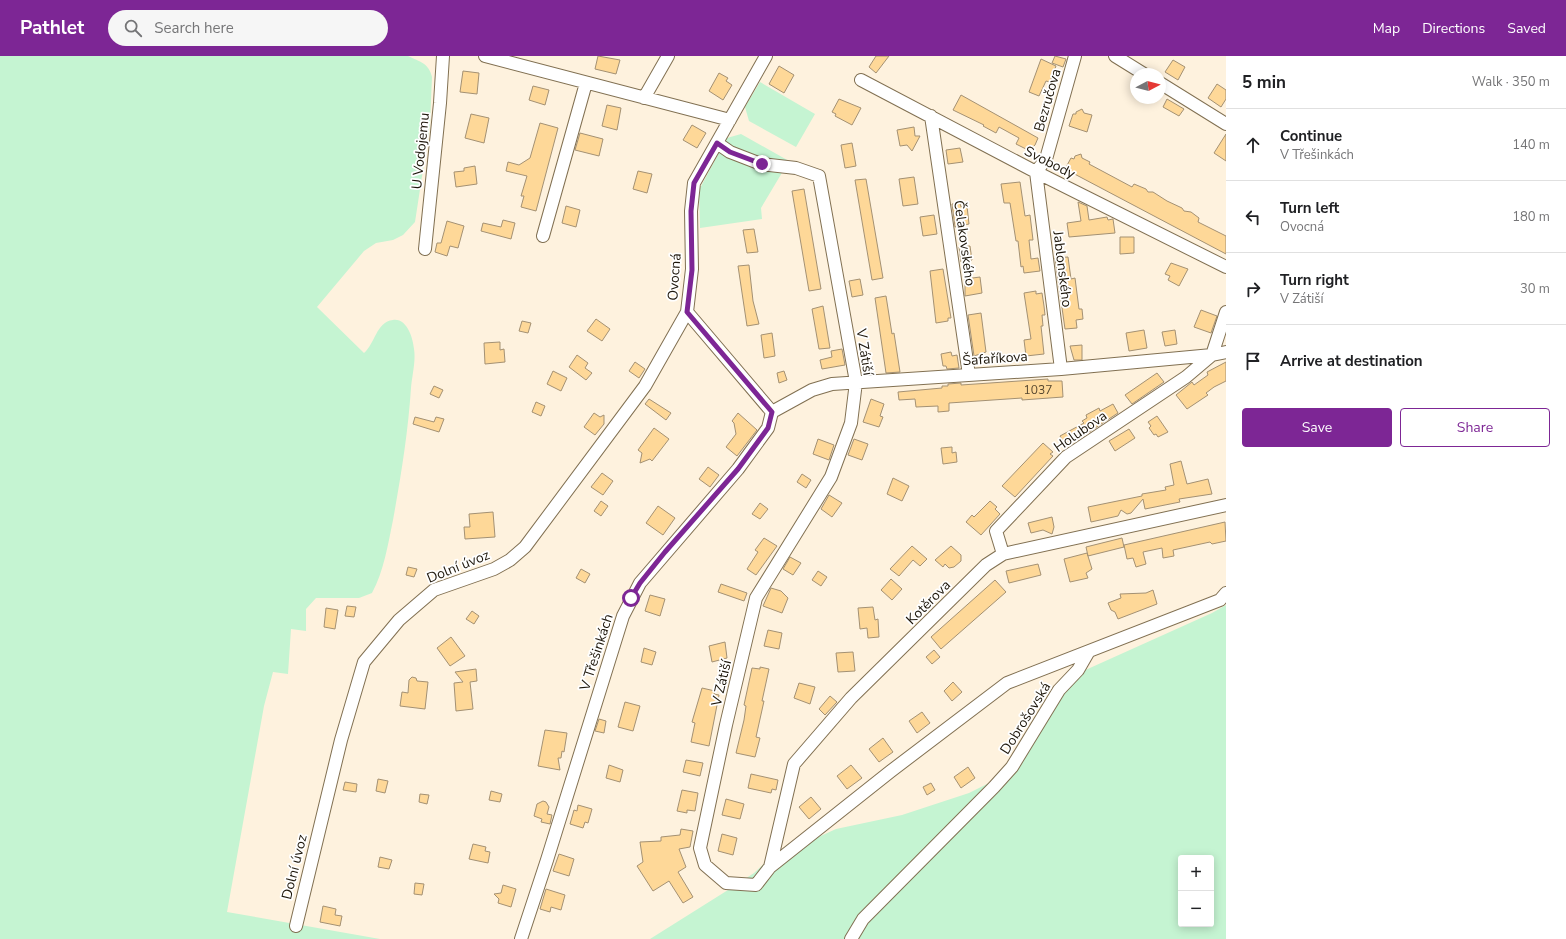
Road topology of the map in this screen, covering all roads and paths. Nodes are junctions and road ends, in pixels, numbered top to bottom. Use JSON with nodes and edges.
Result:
{"nodes":[{"id":1,"x":443,"y":56,"type":"edge"},
{"id":2,"x":485,"y":56,"type":"edge"},
{"id":3,"x":668,"y":56,"type":"edge"},
{"id":4,"x":766,"y":56,"type":"edge"},
{"id":5,"x":1075,"y":56,"type":"edge"},
{"id":6,"x":1115,"y":56,"type":"edge"},
{"id":7,"x":1134,"y":68,"type":"edge"},
{"id":8,"x":861,"y":80,"type":"dead end"},
{"id":9,"x":586,"y":83,"type":"junction"},
{"id":10,"x":1166,"y":88,"type":"edge"},
{"id":11,"x":644,"y":98,"type":"junction"},
{"id":12,"x":931,"y":116,"type":"junction"},
{"id":13,"x":730,"y":120,"type":"junction"},
{"id":14,"x":1226,"y":124,"type":"edge"},
{"id":15,"x":717,"y":143,"type":"junction"},
{"id":16,"x":1036,"y":172,"type":"junction"},
{"id":17,"x":543,"y":236,"type":"dead end"},
{"id":18,"x":425,"y":249,"type":"dead end"},
{"id":19,"x":1226,"y":267,"type":"edge"},
{"id":20,"x":687,"y":312,"type":"junction"},
{"id":21,"x":1226,"y":312,"type":"edge"},
{"id":22,"x":1226,"y":352,"type":"edge"},
{"id":23,"x":1212,"y":355,"type":"junction"},
{"id":24,"x":1061,"y":369,"type":"junction"},
{"id":25,"x":969,"y":375,"type":"junction"},
{"id":26,"x":856,"y":382,"type":"junction"},
{"id":27,"x":772,"y":412,"type":"junction"},
{"id":28,"x":1226,"y":505,"type":"edge"},
{"id":29,"x":1003,"y":554,"type":"junction"},
{"id":30,"x":1226,"y":593,"type":"edge"},
{"id":31,"x":1089,"y":651,"type":"junction"},
{"id":32,"x":770,"y":867,"type":"junction"},
{"id":33,"x":296,"y":926,"type":"dead end"},
{"id":34,"x":521,"y":939,"type":"edge"},
{"id":35,"x":850,"y":939,"type":"edge"}],
"edges":[{"from":1,"to":18,"type":"street","name":"U Vodojemu"},
{"from":2,"to":9,"type":"street"},
{"from":3,"to":11,"type":"street"},
{"from":4,"to":13,"type":"street","name":"Ovocná"},
{"from":5,"to":16,"type":"street","name":"Bezručova"},
{"from":6,"to":7,"type":"street"},
{"from":8,"to":12,"type":"street","name":"Svobody"},
{"from":9,"to":11,"type":"street"},
{"from":9,"to":17,"type":"street"},
{"from":10,"to":14,"type":"street"},
{"from":11,"to":13,"type":"street"},
{"from":12,"to":16,"type":"street","name":"Svobody"},
{"from":12,"to":25,"type":"street","name":"Čelakovského"},
{"from":13,"to":15,"type":"street","name":"Ovocná"},
{"from":15,"to":20,"type":"street","name":"Ovocná"},
{"from":15,"to":26,"type":"street","name":"V Zátiší"},
{"from":16,"to":19,"type":"street","name":"Svobody"},
{"from":16,"to":24,"type":"street","name":"Jablonského"},
{"from":20,"to":27,"type":"street","name":"Ovocná"},
{"from":20,"to":33,"type":"street","name":"Dolní úvoz"},
{"from":21,"to":23,"type":"street"},
{"from":22,"to":23,"type":"street","name":"Šafaříkova"},
{"from":23,"to":24,"type":"street","name":"Šafaříkova"},
{"from":23,"to":29,"type":"street","name":"Holubova"},
{"from":24,"to":25,"type":"street","name":"Šafaříkova"},
{"from":25,"to":26,"type":"street","name":"Šafaříkova"},
{"from":26,"to":27,"type":"street","name":"Šafaříkova"},
{"from":26,"to":32,"type":"street","name":"V Zátiší"},
{"from":27,"to":34,"type":"street","name":"V Třešinkách"},
{"from":28,"to":29,"type":"street","name":"Kotěrova"},
{"from":29,"to":32,"type":"street","name":"Kotěrova"},
{"from":30,"to":31,"type":"street"},
{"from":31,"to":32,"type":"street","name":"V Zátiší"},
{"from":31,"to":35,"type":"street","name":"Dobrošovská"}]}
